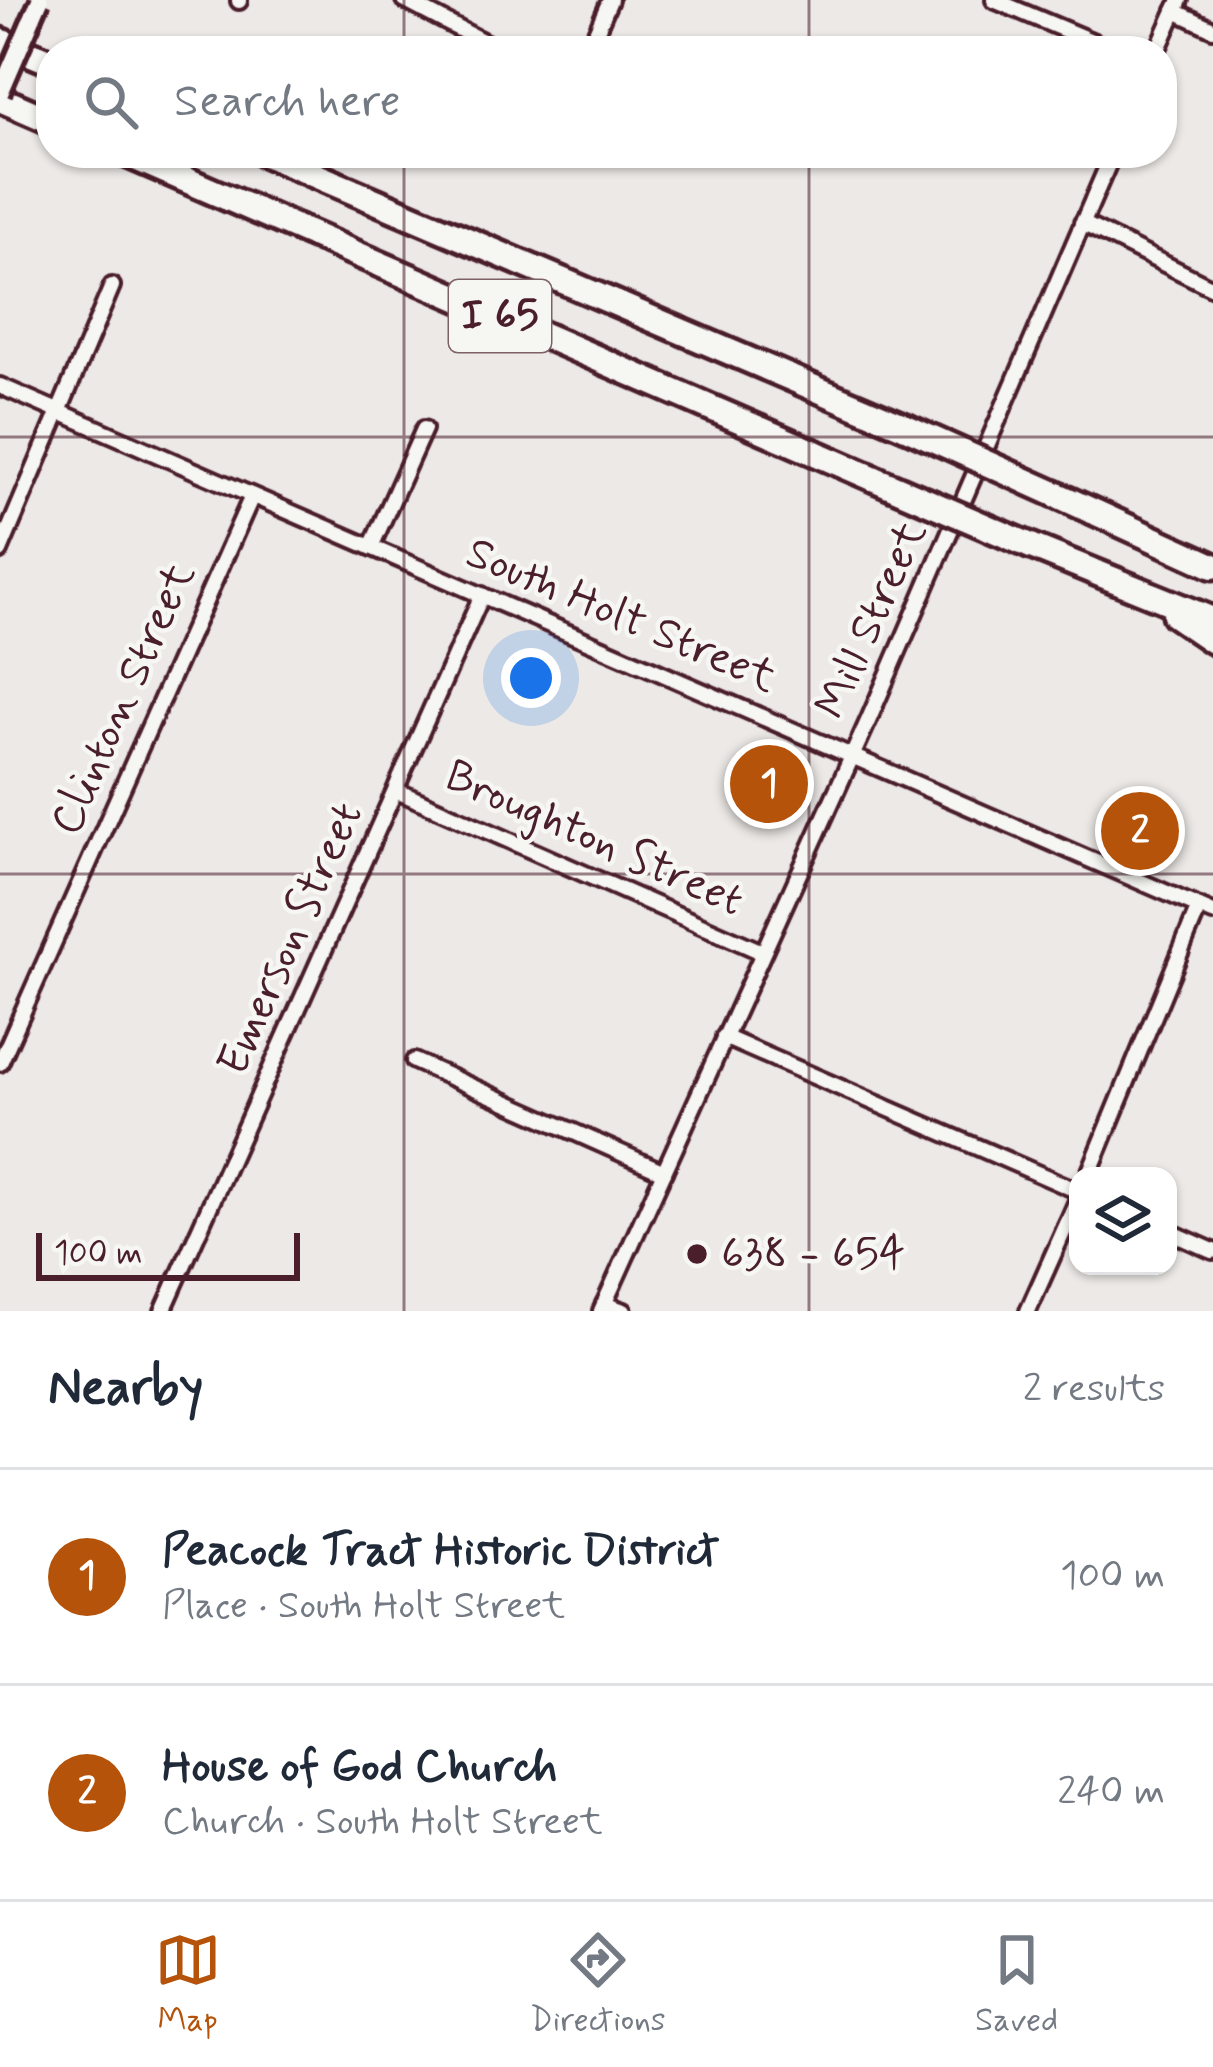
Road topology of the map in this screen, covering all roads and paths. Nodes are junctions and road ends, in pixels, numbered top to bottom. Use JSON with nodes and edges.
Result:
{"nodes":[{"id":1,"x":40,"y":0,"type":"edge"},
{"id":2,"x":404,"y":0,"type":"edge"},
{"id":3,"x":610,"y":0,"type":"edge"},
{"id":4,"x":994,"y":0,"type":"edge"},
{"id":5,"x":1177,"y":5,"type":"edge"},
{"id":6,"x":1213,"y":29,"type":"edge"},
{"id":7,"x":472,"y":36,"type":"edge"},
{"id":8,"x":594,"y":36,"type":"edge"},
{"id":9,"x":1079,"y":36,"type":"edge"},
{"id":10,"x":1163,"y":36,"type":"edge"},
{"id":11,"x":0,"y":40,"type":"edge"},
{"id":12,"x":36,"y":56,"type":"edge"},
{"id":13,"x":0,"y":96,"type":"edge"},
{"id":14,"x":36,"y":114,"type":"edge"},
{"id":15,"x":159,"y":168,"type":"edge"},
{"id":16,"x":298,"y":168,"type":"edge"},
{"id":17,"x":1106,"y":168,"type":"edge"},
{"id":18,"x":1082,"y":223,"type":"junction"},
{"id":19,"x":112,"y":286,"type":"dead end"},
{"id":20,"x":1213,"y":288,"type":"edge"},
{"id":21,"x":0,"y":386,"type":"edge"},
{"id":22,"x":58,"y":411,"type":"junction"},
{"id":23,"x":424,"y":429,"type":"dead end"},
{"id":24,"x":252,"y":496,"type":"junction"},
{"id":25,"x":1143,"y":534,"type":"junction"},
{"id":26,"x":370,"y":547,"type":"junction"},
{"id":27,"x":0,"y":551,"type":"edge"},
{"id":28,"x":1213,"y":553,"type":"edge"},
{"id":29,"x":1213,"y":566,"type":"edge"},
{"id":30,"x":1133,"y":586,"type":"junction"},
{"id":31,"x":482,"y":596,"type":"junction"},
{"id":32,"x":1213,"y":620,"type":"edge"},
{"id":33,"x":1213,"y":641,"type":"edge"},
{"id":34,"x":852,"y":754,"type":"junction"},
{"id":35,"x":397,"y":791,"type":"junction"},
{"id":36,"x":1206,"y":910,"type":"edge"},
{"id":37,"x":762,"y":952,"type":"junction"},
{"id":38,"x":724,"y":1037,"type":"junction"},
{"id":39,"x":414,"y":1060,"type":"dead end"},
{"id":40,"x":0,"y":1063,"type":"edge"},
{"id":41,"x":1092,"y":1167,"type":"edge"},
{"id":42,"x":664,"y":1172,"type":"junction"},
{"id":43,"x":1069,"y":1191,"type":"edge"},
{"id":44,"x":1069,"y":1216,"type":"edge"},
{"id":45,"x":1177,"y":1235,"type":"edge"},
{"id":46,"x":1213,"y":1250,"type":"edge"},
{"id":47,"x":603,"y":1307,"type":"edge"},
{"id":48,"x":164,"y":1311,"type":"edge"},
{"id":49,"x":624,"y":1311,"type":"edge"},
{"id":50,"x":1028,"y":1311,"type":"edge"}],
"edges":[{"from":1,"to":13,"type":"street","bridge":true},
{"from":2,"to":7,"type":"street"},
{"from":3,"to":8,"type":"street"},
{"from":4,"to":9,"type":"street"},
{"from":5,"to":6,"type":"street"},
{"from":5,"to":10,"type":"street"},
{"from":11,"to":12,"type":"highway"},
{"from":13,"to":14,"type":"highway"},
{"from":15,"to":30,"type":"highway","number":"I 65","bridge":true},
{"from":16,"to":25,"type":"highway","number":"I 65","bridge":true},
{"from":17,"to":18,"type":"street","name":"Mill Street"},
{"from":18,"to":20,"type":"street"},
{"from":18,"to":34,"type":"street","name":"Mill Street"},
{"from":19,"to":22,"type":"street"},
{"from":21,"to":22,"type":"street","name":"South Holt Street"},
{"from":22,"to":24,"type":"street","name":"South Holt Street"},
{"from":22,"to":27,"type":"street"},
{"from":23,"to":26,"type":"street"},
{"from":24,"to":26,"type":"street","name":"South Holt Street"},
{"from":24,"to":40,"type":"street","name":"Clinton Street"},
{"from":25,"to":28,"type":"highway"},
{"from":25,"to":29,"type":"highway","number":"I 65"},
{"from":26,"to":31,"type":"street","name":"South Holt Street"},
{"from":30,"to":32,"type":"highway","number":"I 65"},
{"from":30,"to":33,"type":"highway"},
{"from":31,"to":34,"type":"street","name":"South Holt Street"},
{"from":31,"to":35,"type":"street","name":"Emerson Street"},
{"from":34,"to":36,"type":"street","name":"South Holt Street"},
{"from":34,"to":37,"type":"street","name":"Mill Street"},
{"from":35,"to":37,"type":"street","name":"Broughton Street"},
{"from":35,"to":48,"type":"street","name":"Emerson Street"},
{"from":36,"to":41,"type":"street"},
{"from":37,"to":38,"type":"street","name":"Mill Street"},
{"from":38,"to":42,"type":"street","name":"Mill Street"},
{"from":38,"to":43,"type":"street"},
{"from":39,"to":42,"type":"street"},
{"from":42,"to":47,"type":"street","name":"Mill Street"},
{"from":44,"to":50,"type":"street"},
{"from":45,"to":46,"type":"street"},
{"from":47,"to":49,"type":"street"}]}
